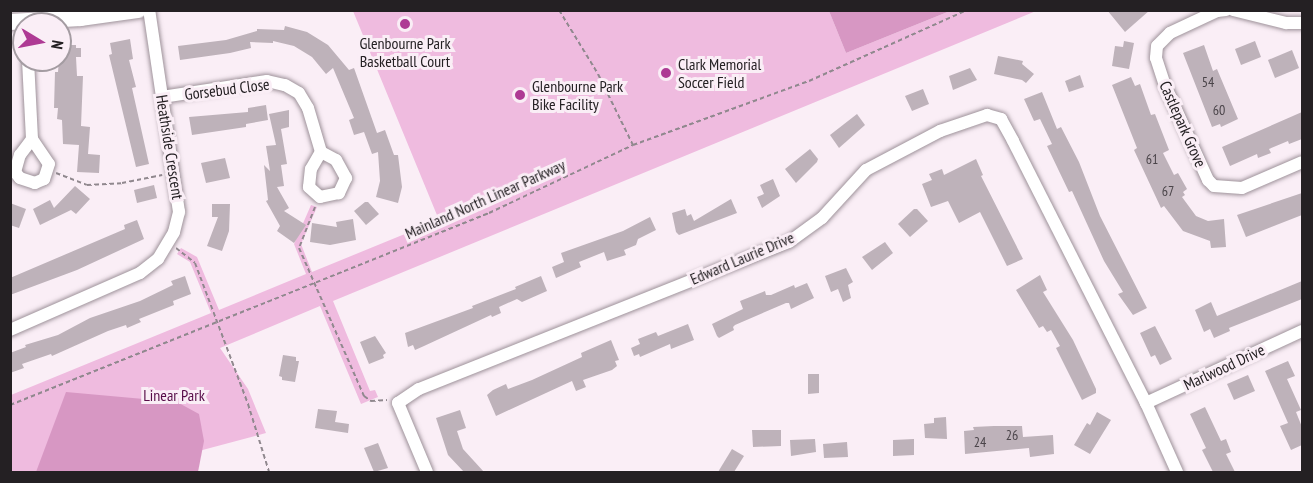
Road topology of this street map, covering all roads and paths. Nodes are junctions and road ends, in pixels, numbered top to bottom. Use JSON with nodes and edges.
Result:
{"nodes":[{"id":1,"x":138,"y":10,"type":"edge"},
{"id":2,"x":149,"y":10,"type":"edge"},
{"id":3,"x":559,"y":10,"type":"edge"},
{"id":4,"x":967,"y":10,"type":"edge"},
{"id":5,"x":1226,"y":10,"type":"edge"},
{"id":6,"x":1233,"y":10,"type":"edge"},
{"id":7,"x":72,"y":18,"type":"edge"},
{"id":8,"x":1302,"y":23,"type":"edge"},
{"id":9,"x":29,"y":72,"type":"edge"},
{"id":10,"x":162,"y":97,"type":"junction"},
{"id":11,"x":32,"y":139,"type":"junction"},
{"id":12,"x":633,"y":145,"type":"junction"},
{"id":13,"x":321,"y":152,"type":"junction"},
{"id":14,"x":1302,"y":162,"type":"edge"},
{"id":15,"x":48,"y":170,"type":"junction"},
{"id":16,"x":175,"y":172,"type":"junction"},
{"id":17,"x":320,"y":197,"type":"junction"},
{"id":18,"x":168,"y":244,"type":"junction"},
{"id":19,"x":315,"y":284,"type":"junction"},
{"id":20,"x":218,"y":322,"type":"junction"},
{"id":21,"x":10,"y":330,"type":"edge"},
{"id":22,"x":1302,"y":331,"type":"edge"},
{"id":23,"x":398,"y":403,"type":"junction"},
{"id":24,"x":1146,"y":403,"type":"junction"},
{"id":25,"x":10,"y":405,"type":"edge"},
{"id":26,"x":269,"y":472,"type":"edge"},
{"id":27,"x":427,"y":472,"type":"edge"},
{"id":28,"x":1177,"y":472,"type":"edge"}],
"edges":[{"from":1,"to":7,"type":"street"},
{"from":2,"to":10,"type":"street","name":"Heathside Crescent"},
{"from":3,"to":12,"type":"path"},
{"from":4,"to":12,"type":"path","name":"Mainland North Linear Parkway"},
{"from":5,"to":14,"type":"street","name":"Castlepark Grove"},
{"from":6,"to":8,"type":"street"},
{"from":9,"to":11,"type":"street"},
{"from":10,"to":13,"type":"street","name":"Gorsebud Close"},
{"from":10,"to":16,"type":"street","name":"Heathside Crescent"},
{"from":11,"to":15,"type":"street"},
{"from":11,"to":15,"type":"street"},
{"from":12,"to":19,"type":"path","name":"Mainland North Linear Parkway"},
{"from":13,"to":17,"type":"street"},
{"from":13,"to":17,"type":"street"},
{"from":15,"to":16,"type":"path"},
{"from":16,"to":18,"type":"street","name":"Heathside Crescent"},
{"from":17,"to":19,"type":"path"},
{"from":18,"to":20,"type":"path"},
{"from":18,"to":21,"type":"street","name":"Heathside Crescent"},
{"from":19,"to":20,"type":"path","name":"Mainland North Linear Parkway"},
{"from":19,"to":23,"type":"path"},
{"from":20,"to":25,"type":"path","name":"Mainland North Linear Parkway"},
{"from":20,"to":26,"type":"path"},
{"from":22,"to":24,"type":"street","name":"Marlwood Drive"},
{"from":23,"to":24,"type":"street","name":"Edward Laurie Drive"},
{"from":23,"to":27,"type":"street"},
{"from":24,"to":28,"type":"street","name":"Edward Laurie Drive"}]}
